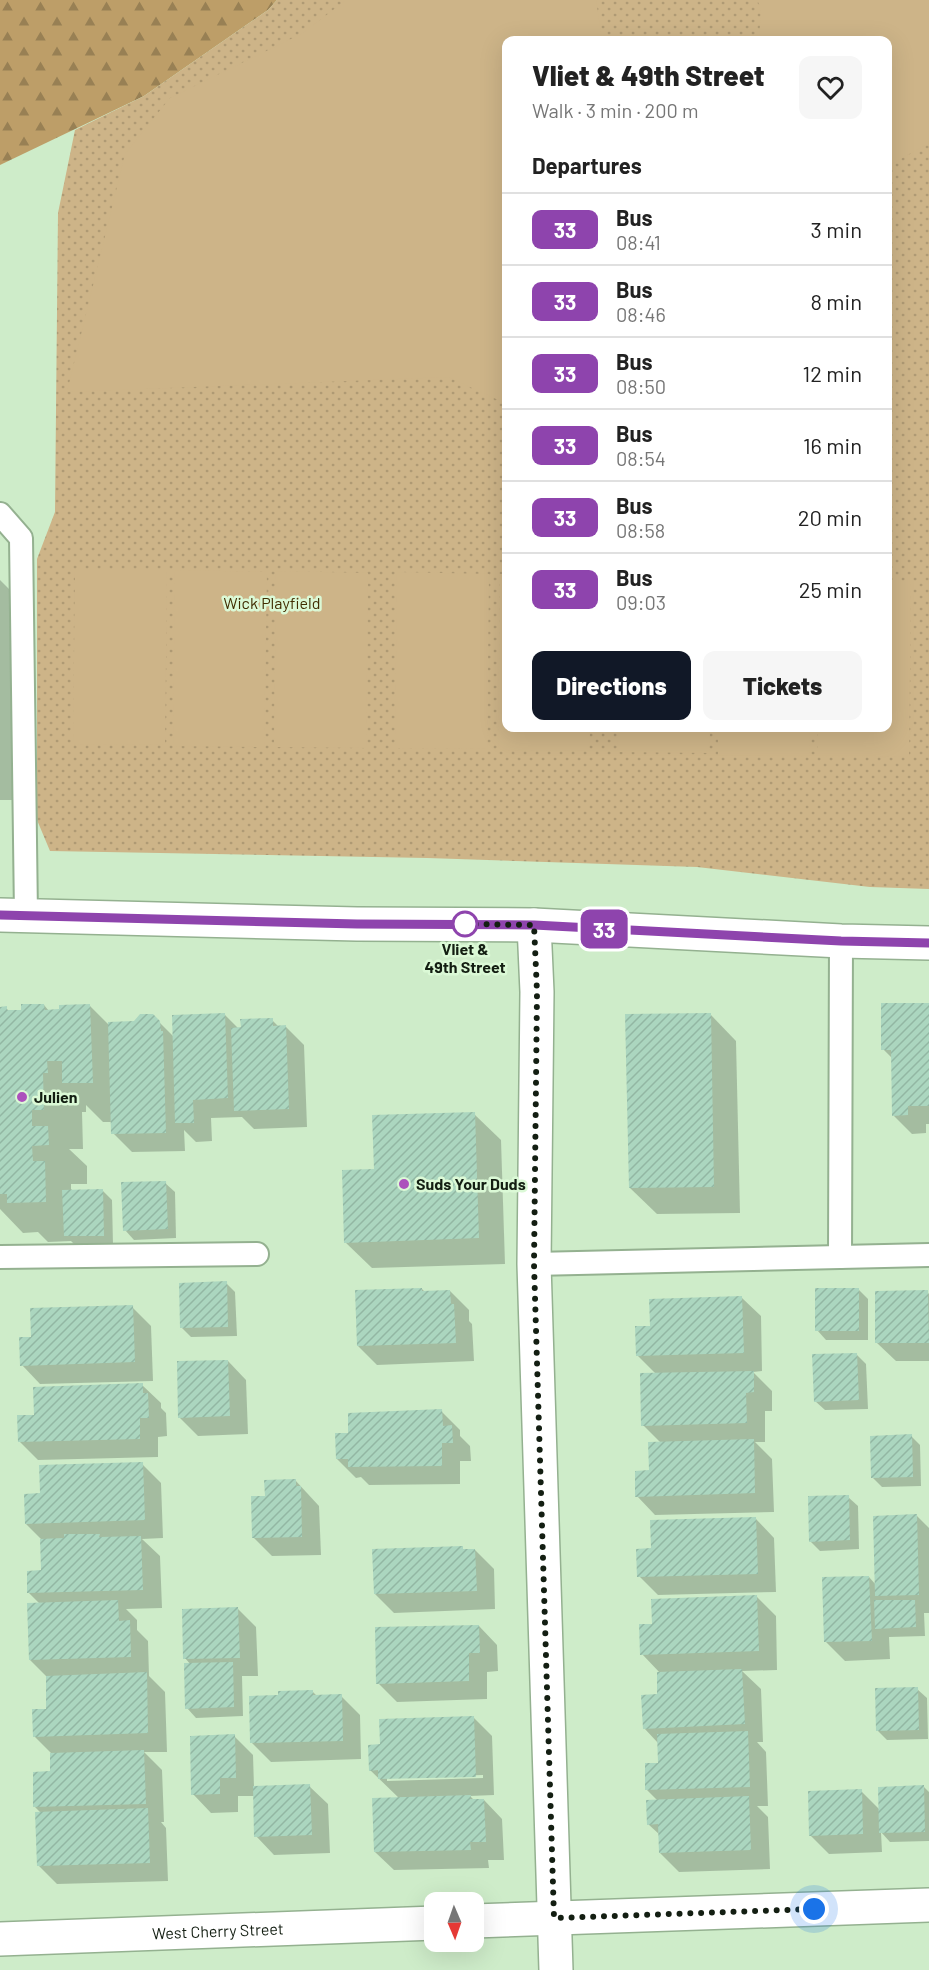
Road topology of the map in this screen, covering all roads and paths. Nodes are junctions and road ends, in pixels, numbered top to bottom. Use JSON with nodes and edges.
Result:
{"nodes":[{"id":1,"x":0,"y":514,"type":"edge"},
{"id":2,"x":13,"y":915,"type":"edge"},
{"id":3,"x":534,"y":925,"type":"junction"},
{"id":4,"x":841,"y":941,"type":"junction"},
{"id":5,"x":929,"y":943,"type":"edge"},
{"id":6,"x":257,"y":1254,"type":"dead end"},
{"id":7,"x":929,"y":1255,"type":"edge"},
{"id":8,"x":0,"y":1257,"type":"edge"},
{"id":9,"x":840,"y":1257,"type":"junction"},
{"id":10,"x":534,"y":1264,"type":"junction"},
{"id":11,"x":929,"y":1905,"type":"edge"},
{"id":12,"x":554,"y":1918,"type":"junction"},
{"id":13,"x":484,"y":1922,"type":"edge"},
{"id":14,"x":424,"y":1923,"type":"edge"},
{"id":15,"x":0,"y":1939,"type":"edge"},
{"id":16,"x":556,"y":1970,"type":"edge"}],
"edges":[{"from":1,"to":2,"type":"lane"},
{"from":2,"to":3,"type":"street"},
{"from":3,"to":4,"type":"street"},
{"from":3,"to":10,"type":"street"},
{"from":4,"to":5,"type":"street"},
{"from":4,"to":9,"type":"lane"},
{"from":6,"to":8,"type":"lane"},
{"from":7,"to":9,"type":"lane"},
{"from":9,"to":10,"type":"lane"},
{"from":10,"to":12,"type":"street"},
{"from":11,"to":12,"type":"street"},
{"from":12,"to":13,"type":"street"},
{"from":12,"to":16,"type":"street"},
{"from":14,"to":15,"type":"street","name":"West Cherry Street"}]}
